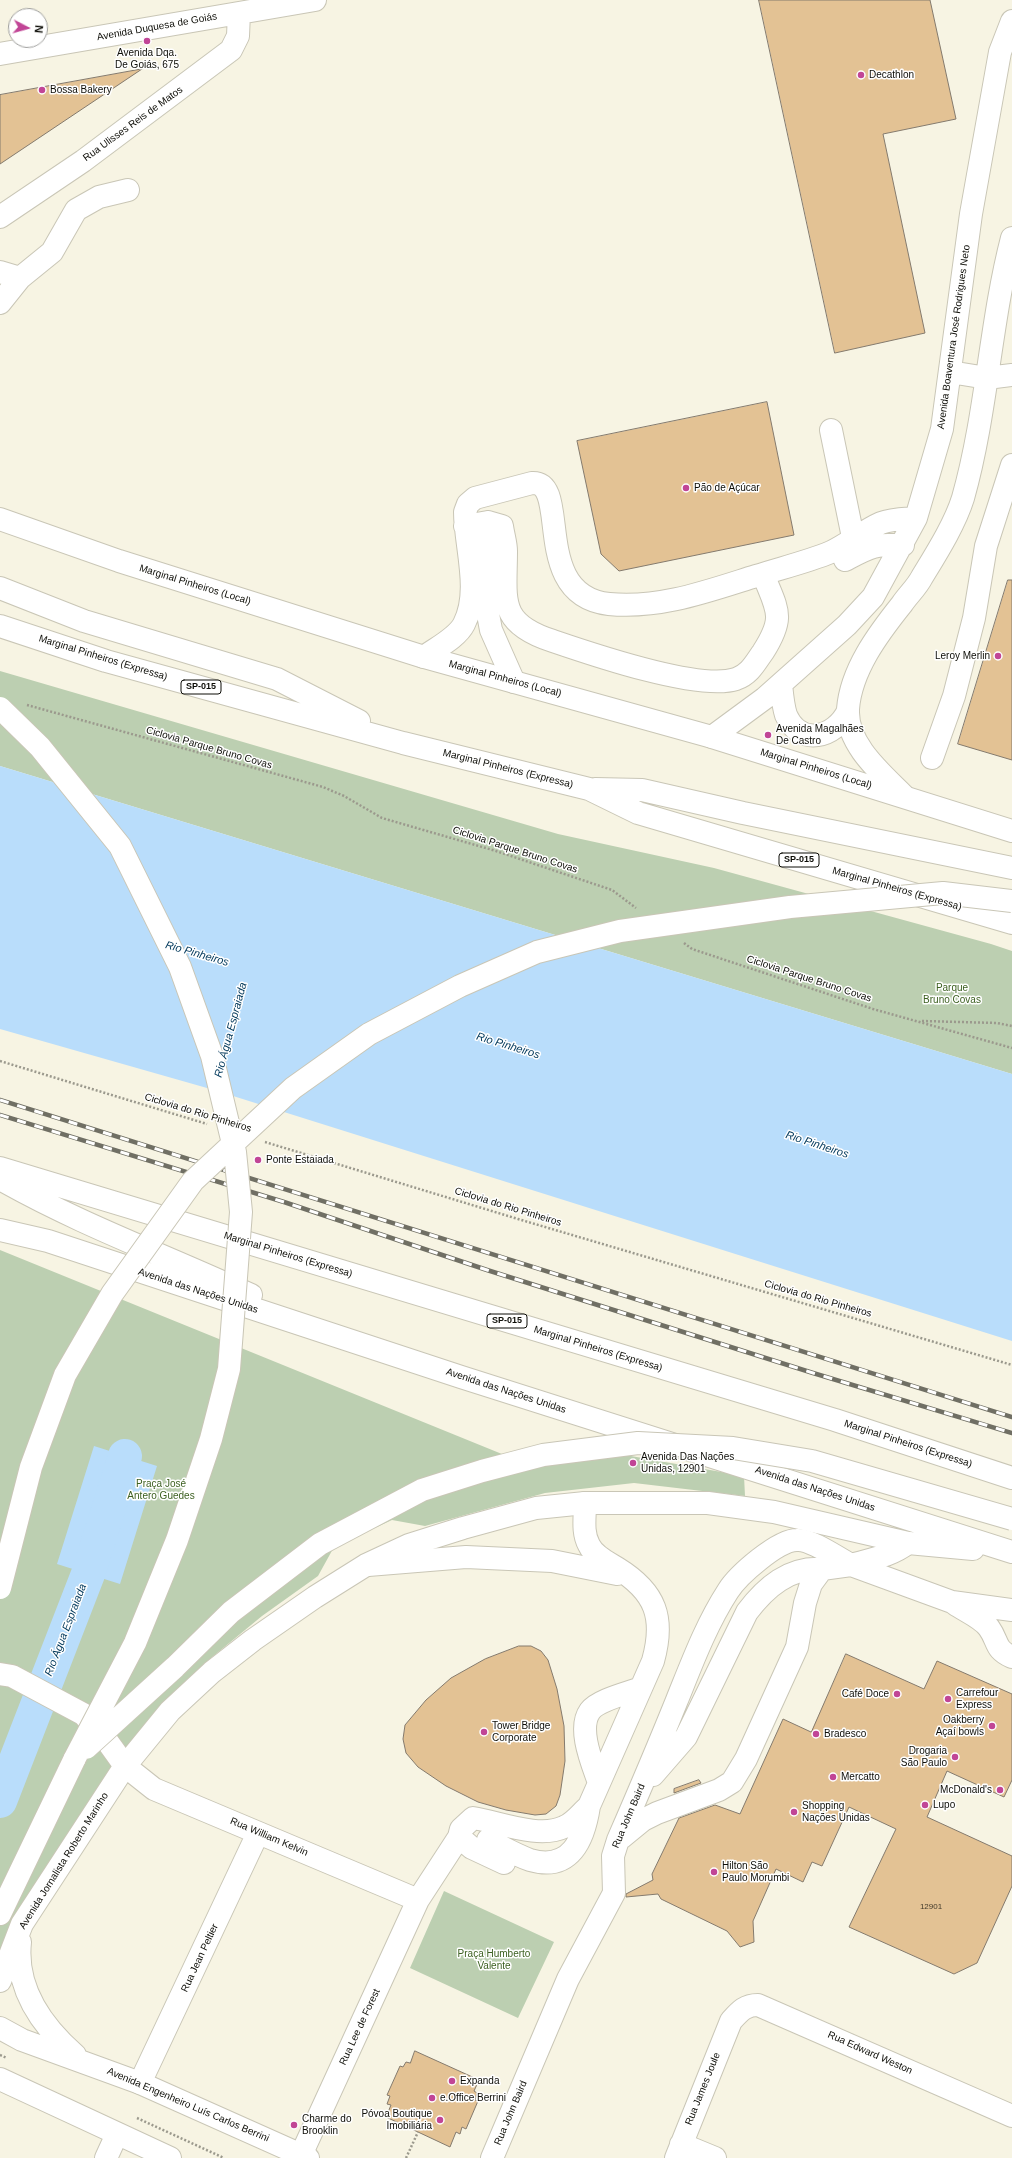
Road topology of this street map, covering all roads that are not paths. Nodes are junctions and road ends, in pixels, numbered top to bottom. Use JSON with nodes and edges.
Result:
{"nodes":[{"id":1,"x":315,"y":0,"type":"edge"},
{"id":2,"x":239,"y":13,"type":"junction"},
{"id":3,"x":1012,"y":21,"type":"edge"},
{"id":4,"x":1006,"y":49,"type":"edge"},
{"id":5,"x":0,"y":54,"type":"edge"},
{"id":6,"x":128,"y":190,"type":"dead end"},
{"id":7,"x":0,"y":217,"type":"edge"},
{"id":8,"x":1012,"y":238,"type":"edge"},
{"id":9,"x":10,"y":275,"type":"edge"},
{"id":10,"x":0,"y":303,"type":"edge"},
{"id":11,"x":950,"y":372,"type":"junction"},
{"id":12,"x":1012,"y":375,"type":"edge"},
{"id":13,"x":987,"y":378,"type":"junction"},
{"id":14,"x":831,"y":430,"type":"dead end"},
{"id":15,"x":1012,"y":465,"type":"edge"},
{"id":16,"x":916,"y":518,"type":"junction"},
{"id":17,"x":0,"y":519,"type":"edge"},
{"id":18,"x":488,"y":522,"type":"junction"},
{"id":19,"x":465,"y":526,"type":"junction"},
{"id":20,"x":903,"y":545,"type":"junction"},
{"id":21,"x":855,"y":547,"type":"junction"},
{"id":22,"x":766,"y":580,"type":"junction"},
{"id":23,"x":0,"y":588,"type":"edge"},
{"id":24,"x":0,"y":626,"type":"edge"},
{"id":25,"x":424,"y":657,"type":"junction"},
{"id":26,"x":514,"y":682,"type":"junction"},
{"id":27,"x":781,"y":684,"type":"junction"},
{"id":28,"x":0,"y":708,"type":"edge"},
{"id":29,"x":848,"y":711,"type":"junction"},
{"id":30,"x":712,"y":737,"type":"junction"},
{"id":31,"x":403,"y":743,"type":"junction"},
{"id":32,"x":932,"y":758,"type":"dead end"},
{"id":33,"x":588,"y":789,"type":"junction"},
{"id":34,"x":903,"y":795,"type":"junction"},
{"id":35,"x":1012,"y":831,"type":"edge"},
{"id":36,"x":1012,"y":868,"type":"edge"},
{"id":37,"x":1012,"y":901,"type":"edge"},
{"id":38,"x":1012,"y":923,"type":"edge"},
{"id":39,"x":0,"y":1168,"type":"edge"},
{"id":40,"x":0,"y":1179,"type":"edge"},
{"id":41,"x":0,"y":1230,"type":"edge"},
{"id":42,"x":350,"y":1341,"type":"junction"},
{"id":43,"x":1012,"y":1478,"type":"edge"},
{"id":44,"x":585,"y":1503,"type":"junction"},
{"id":45,"x":774,"y":1512,"type":"junction"},
{"id":46,"x":1012,"y":1519,"type":"edge"},
{"id":47,"x":584,"y":1534,"type":"junction"},
{"id":48,"x":908,"y":1543,"type":"junction"},
{"id":49,"x":779,"y":1546,"type":"junction"},
{"id":50,"x":1012,"y":1552,"type":"edge"},
{"id":51,"x":552,"y":1561,"type":"junction"},
{"id":52,"x":366,"y":1565,"type":"junction"},
{"id":53,"x":851,"y":1565,"type":"junction"},
{"id":54,"x":822,"y":1569,"type":"junction"},
{"id":55,"x":632,"y":1578,"type":"junction"},
{"id":56,"x":0,"y":1588,"type":"edge"},
{"id":57,"x":952,"y":1602,"type":"junction"},
{"id":58,"x":1012,"y":1610,"type":"edge"},
{"id":59,"x":1012,"y":1657,"type":"edge"},
{"id":60,"x":6,"y":1675,"type":"edge"},
{"id":61,"x":641,"y":1688,"type":"junction"},
{"id":62,"x":74,"y":1758,"type":"junction"},
{"id":63,"x":125,"y":1766,"type":"junction"},
{"id":64,"x":599,"y":1783,"type":"junction"},
{"id":65,"x":640,"y":1790,"type":"junction"},
{"id":66,"x":589,"y":1806,"type":"junction"},
{"id":67,"x":258,"y":1833,"type":"junction"},
{"id":68,"x":459,"y":1837,"type":"junction"},
{"id":69,"x":488,"y":1840,"type":"dead end"},
{"id":70,"x":618,"y":1840,"type":"junction"},
{"id":71,"x":522,"y":1871,"type":"dead end"},
{"id":72,"x":418,"y":1900,"type":"junction"},
{"id":73,"x":0,"y":1914,"type":"edge"},
{"id":74,"x":22,"y":1924,"type":"junction"},
{"id":75,"x":0,"y":1981,"type":"edge"},
{"id":76,"x":731,"y":2021,"type":"joint"},
{"id":77,"x":0,"y":2028,"type":"edge"},
{"id":78,"x":82,"y":2061,"type":"junction"},
{"id":79,"x":0,"y":2079,"type":"edge"},
{"id":80,"x":140,"y":2083,"type":"junction"},
{"id":81,"x":0,"y":2097,"type":"edge"},
{"id":82,"x":46,"y":2100,"type":"junction"},
{"id":83,"x":1012,"y":2116,"type":"edge"},
{"id":84,"x":117,"y":2134,"type":"junction"},
{"id":85,"x":678,"y":2151,"type":"edge"},
{"id":86,"x":304,"y":2156,"type":"edge"},
{"id":87,"x":106,"y":2158,"type":"edge"},
{"id":88,"x":170,"y":2158,"type":"edge"},
{"id":89,"x":492,"y":2158,"type":"edge"},
{"id":90,"x":715,"y":2158,"type":"edge"}],
"edges":[{"from":1,"to":2,"type":"main road","name":"Avenida Duquesa de Goiás"},
{"from":2,"to":5,"type":"main road","name":"Avenida Duquesa de Goiás"},
{"from":2,"to":7,"type":"main road","name":"Rua Ulisses Reis de Matos"},
{"from":3,"to":4,"type":"main road","name":"Avenida Boaventura José Rodrigues Neto"},
{"from":4,"to":11,"type":"main road","name":"Avenida Boaventura José Rodrigues Neto"},
{"from":6,"to":9,"type":"main road"},
{"from":8,"to":13,"type":"main road"},
{"from":9,"to":10,"type":"main road"},
{"from":11,"to":13,"type":"main road"},
{"from":11,"to":16,"type":"main road","name":"Avenida Boaventura José Rodrigues Neto"},
{"from":12,"to":13,"type":"main road"},
{"from":13,"to":29,"type":"main road"},
{"from":14,"to":21,"type":"main road"},
{"from":15,"to":32,"type":"main road"},
{"from":16,"to":20,"type":"main road","name":"Avenida Boaventura José Rodrigues Neto"},
{"from":16,"to":21,"type":"main road"},
{"from":17,"to":25,"type":"main road","name":"Marginal Pinheiros (Local)"},
{"from":18,"to":19,"type":"main road"},
{"from":18,"to":22,"type":"main road"},
{"from":18,"to":26,"type":"main road"},
{"from":19,"to":22,"type":"main road"},
{"from":19,"to":25,"type":"main road"},
{"from":20,"to":21,"type":"main road"},
{"from":20,"to":27,"type":"main road","name":"Avenida Boaventura José Rodrigues Neto"},
{"from":21,"to":22,"type":"main road"},
{"from":23,"to":31,"type":"main road"},
{"from":24,"to":31,"type":"main road","name":"Marginal Pinheiros (Expressa)","number":"SP-015"},
{"from":25,"to":26,"type":"main road","name":"Marginal Pinheiros (Local)"},
{"from":26,"to":30,"type":"main road","name":"Marginal Pinheiros (Local)"},
{"from":27,"to":29,"type":"main road"},
{"from":27,"to":30,"type":"main road","name":"Avenida Boaventura José Rodrigues Neto"},
{"from":28,"to":62,"type":"main road","bridge":true},
{"from":29,"to":34,"type":"main road"},
{"from":30,"to":34,"type":"main road","name":"Marginal Pinheiros (Local)"},
{"from":31,"to":33,"type":"main road","name":"Marginal Pinheiros (Expressa)","number":"SP-015"},
{"from":33,"to":36,"type":"main road"},
{"from":33,"to":38,"type":"main road","name":"Marginal Pinheiros (Expressa)","number":"SP-015"},
{"from":34,"to":35,"type":"main road","name":"Marginal Pinheiros (Local)"},
{"from":37,"to":56,"type":"main road","bridge":true},
{"from":39,"to":43,"type":"main road","name":"Marginal Pinheiros (Expressa)","number":"SP-015"},
{"from":40,"to":42,"type":"main road"},
{"from":41,"to":42,"type":"main road","name":"Avenida das Nações Unidas"},
{"from":42,"to":50,"type":"main road","name":"Avenida das Nações Unidas"},
{"from":44,"to":45,"type":"main road","name":"Avenida Jornalista Roberto Marinho"},
{"from":44,"to":47,"type":"main road"},
{"from":44,"to":52,"type":"main road","name":"Avenida Jornalista Roberto Marinho"},
{"from":45,"to":48,"type":"main road","name":"Avenida Jornalista Roberto Marinho"},
{"from":45,"to":49,"type":"main road"},
{"from":46,"to":62,"type":"main road","bridge":true},
{"from":47,"to":51,"type":"main road"},
{"from":47,"to":55,"type":"main road"},
{"from":48,"to":50,"type":"main road","name":"Avenida Jornalista Roberto Marinho"},
{"from":48,"to":53,"type":"main road"},
{"from":49,"to":53,"type":"main road"},
{"from":49,"to":65,"type":"main road","name":"Rua John Baird"},
{"from":51,"to":52,"type":"main road"},
{"from":51,"to":55,"type":"main road"},
{"from":52,"to":63,"type":"main road","name":"Avenida Jornalista Roberto Marinho"},
{"from":53,"to":54,"type":"main road"},
{"from":53,"to":57,"type":"main road"},
{"from":54,"to":65,"type":"main road"},
{"from":54,"to":70,"type":"main road"},
{"from":55,"to":61,"type":"main road"},
{"from":57,"to":58,"type":"main road"},
{"from":57,"to":59,"type":"main road"},
{"from":60,"to":63,"type":"main road","name":"Rua William Kelvin"},
{"from":61,"to":64,"type":"main road"},
{"from":61,"to":64,"type":"main road"},
{"from":62,"to":73,"type":"main road"},
{"from":63,"to":67,"type":"main road","name":"Rua William Kelvin"},
{"from":63,"to":74,"type":"main road","name":"Avenida Jornalista Roberto Marinho"},
{"from":64,"to":66,"type":"main road"},
{"from":65,"to":70,"type":"main road","name":"Rua John Baird"},
{"from":66,"to":68,"type":"main road","name":"Rua Lee de Forest"},
{"from":66,"to":69,"type":"main road"},
{"from":67,"to":72,"type":"main road","name":"Rua William Kelvin"},
{"from":67,"to":80,"type":"main road","name":"Rua Jean Peltier"},
{"from":68,"to":71,"type":"main road"},
{"from":68,"to":72,"type":"main road","name":"Rua Lee de Forest"},
{"from":70,"to":89,"type":"main road","name":"Rua John Baird"},
{"from":72,"to":86,"type":"main road","name":"Rua Lee de Forest"},
{"from":74,"to":75,"type":"main road","name":"Avenida Jornalista Roberto Marinho"},
{"from":74,"to":78,"type":"main road"},
{"from":76,"to":83,"type":"main road","name":"Rua Edward Weston"},
{"from":76,"to":85,"type":"main road","name":"Rua James Joule"},
{"from":77,"to":78,"type":"main road","name":"Avenida Engenheiro Luís Carlos Berrini"},
{"from":78,"to":80,"type":"main road","name":"Avenida Engenheiro Luís Carlos Berrini"},
{"from":79,"to":82,"type":"main road"},
{"from":80,"to":86,"type":"main road","name":"Avenida Engenheiro Luís Carlos Berrini"},
{"from":81,"to":82,"type":"main road"},
{"from":82,"to":84,"type":"main road"},
{"from":84,"to":87,"type":"main road"},
{"from":84,"to":88,"type":"main road"},
{"from":85,"to":90,"type":"main road"}]}
